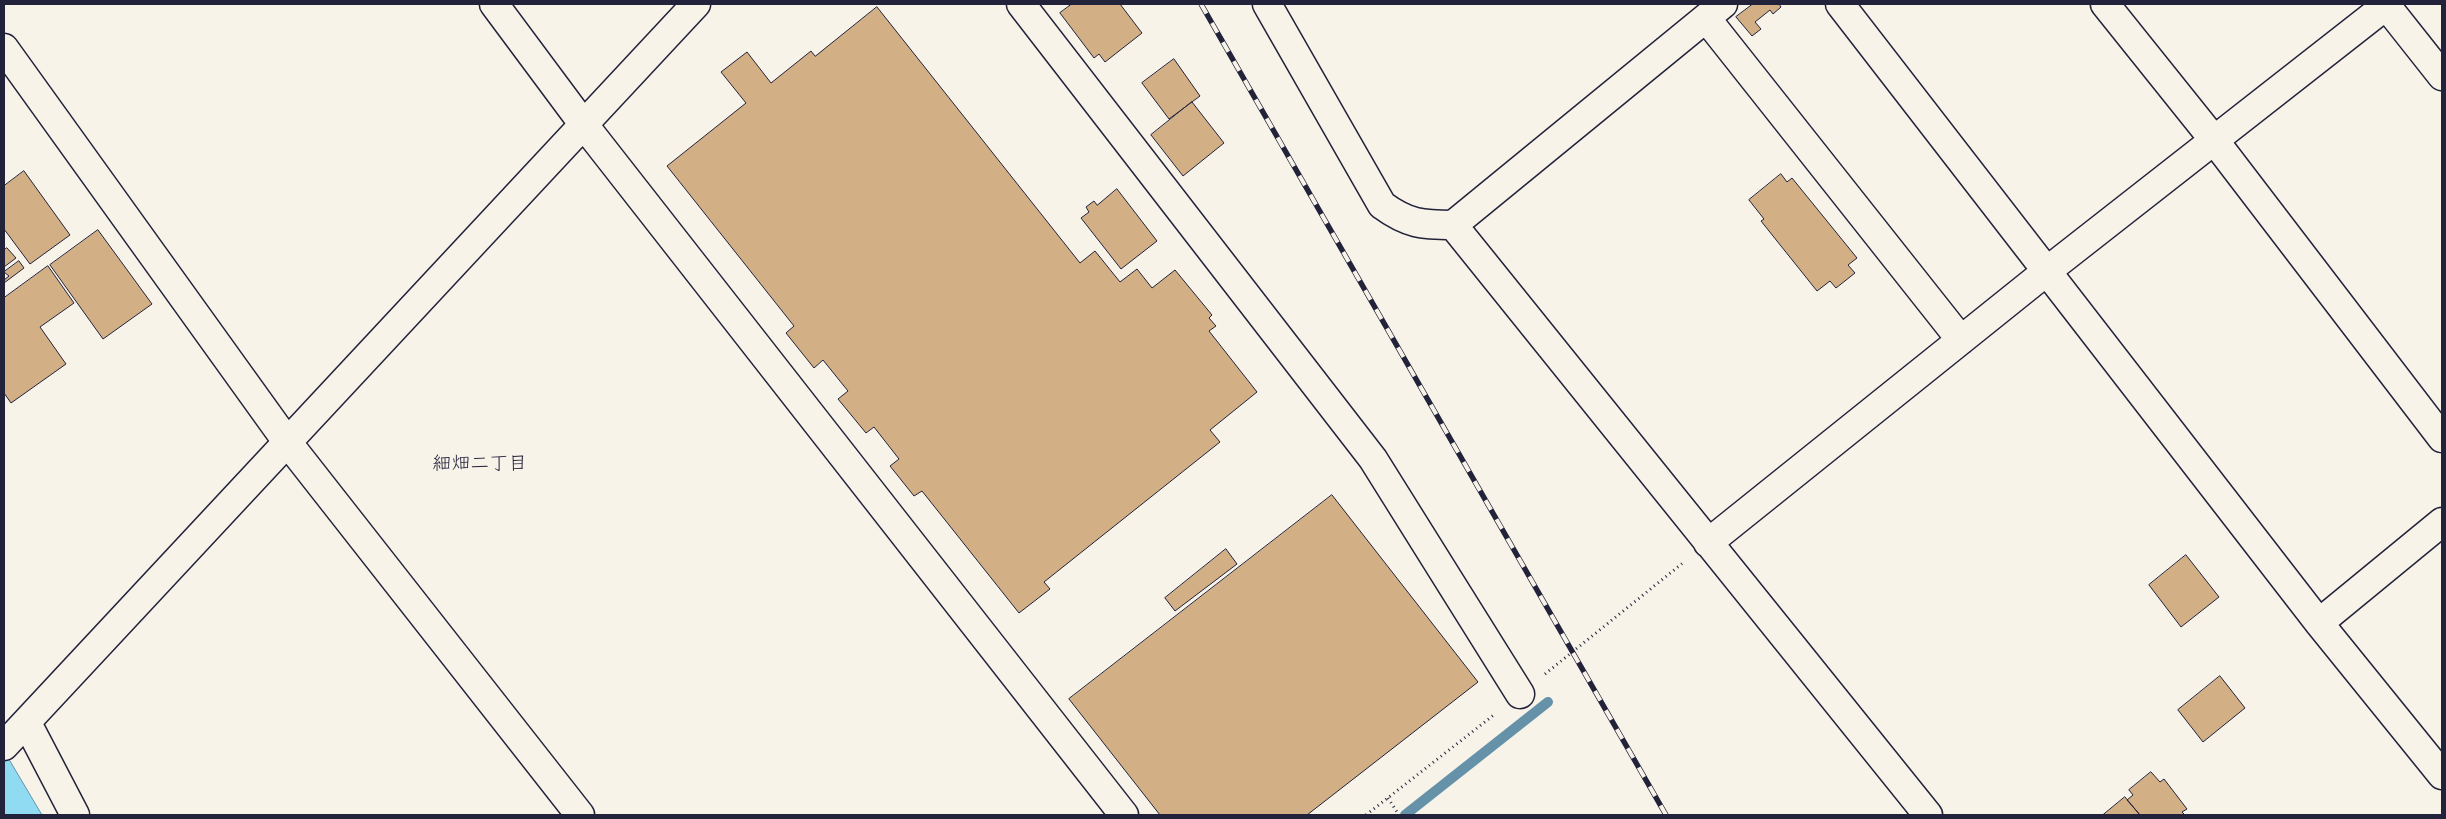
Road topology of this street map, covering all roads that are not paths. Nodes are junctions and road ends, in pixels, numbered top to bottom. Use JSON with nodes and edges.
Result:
{"nodes":[{"id":1,"x":494,"y":4,"type":"edge"},
{"id":2,"x":696,"y":4,"type":"edge"},
{"id":3,"x":1021,"y":4,"type":"edge"},
{"id":4,"x":1266,"y":4,"type":"edge"},
{"id":5,"x":1840,"y":4,"type":"edge"},
{"id":6,"x":2105,"y":4,"type":"edge"},
{"id":7,"x":2386,"y":4,"type":"edge"},
{"id":8,"x":1714,"y":11,"type":"edge"},
{"id":9,"x":4,"y":48,"type":"edge"},
{"id":10,"x":2442,"y":76,"type":"edge"},
{"id":11,"x":584,"y":125,"type":"junction"},
{"id":12,"x":2214,"y":140,"type":"junction"},
{"id":13,"x":1453,"y":225,"type":"junction"},
{"id":14,"x":2047,"y":271,"type":"junction"},
{"id":15,"x":1961,"y":340,"type":"junction"},
{"id":16,"x":2442,"y":438,"type":"edge"},
{"id":17,"x":288,"y":443,"type":"junction"},
{"id":18,"x":2442,"y":522,"type":"edge"},
{"id":19,"x":1708,"y":543,"type":"junction"},
{"id":20,"x":2318,"y":623,"type":"junction"},
{"id":21,"x":1520,"y":694,"type":"dead end"},
{"id":22,"x":15,"y":735,"type":"edge"},
{"id":23,"x":2442,"y":775,"type":"edge"},
{"id":24,"x":75,"y":815,"type":"edge"},
{"id":25,"x":580,"y":815,"type":"edge"},
{"id":26,"x":1124,"y":815,"type":"edge"},
{"id":27,"x":1928,"y":815,"type":"edge"}],
"edges":[{"from":1,"to":11,"type":"street"},
{"from":2,"to":11,"type":"street"},
{"from":3,"to":21,"type":"street"},
{"from":4,"to":13,"type":"street"},
{"from":5,"to":14,"type":"street"},
{"from":6,"to":12,"type":"street"},
{"from":7,"to":10,"type":"street"},
{"from":7,"to":12,"type":"street"},
{"from":8,"to":13,"type":"street"},
{"from":8,"to":15,"type":"street"},
{"from":9,"to":17,"type":"street"},
{"from":11,"to":17,"type":"street"},
{"from":11,"to":26,"type":"street"},
{"from":12,"to":14,"type":"street"},
{"from":12,"to":16,"type":"street"},
{"from":13,"to":19,"type":"street"},
{"from":14,"to":15,"type":"street"},
{"from":14,"to":20,"type":"street"},
{"from":15,"to":19,"type":"street"},
{"from":17,"to":22,"type":"street"},
{"from":17,"to":25,"type":"street"},
{"from":18,"to":20,"type":"street"},
{"from":19,"to":27,"type":"street"},
{"from":20,"to":23,"type":"street"},
{"from":22,"to":24,"type":"street"}]}
